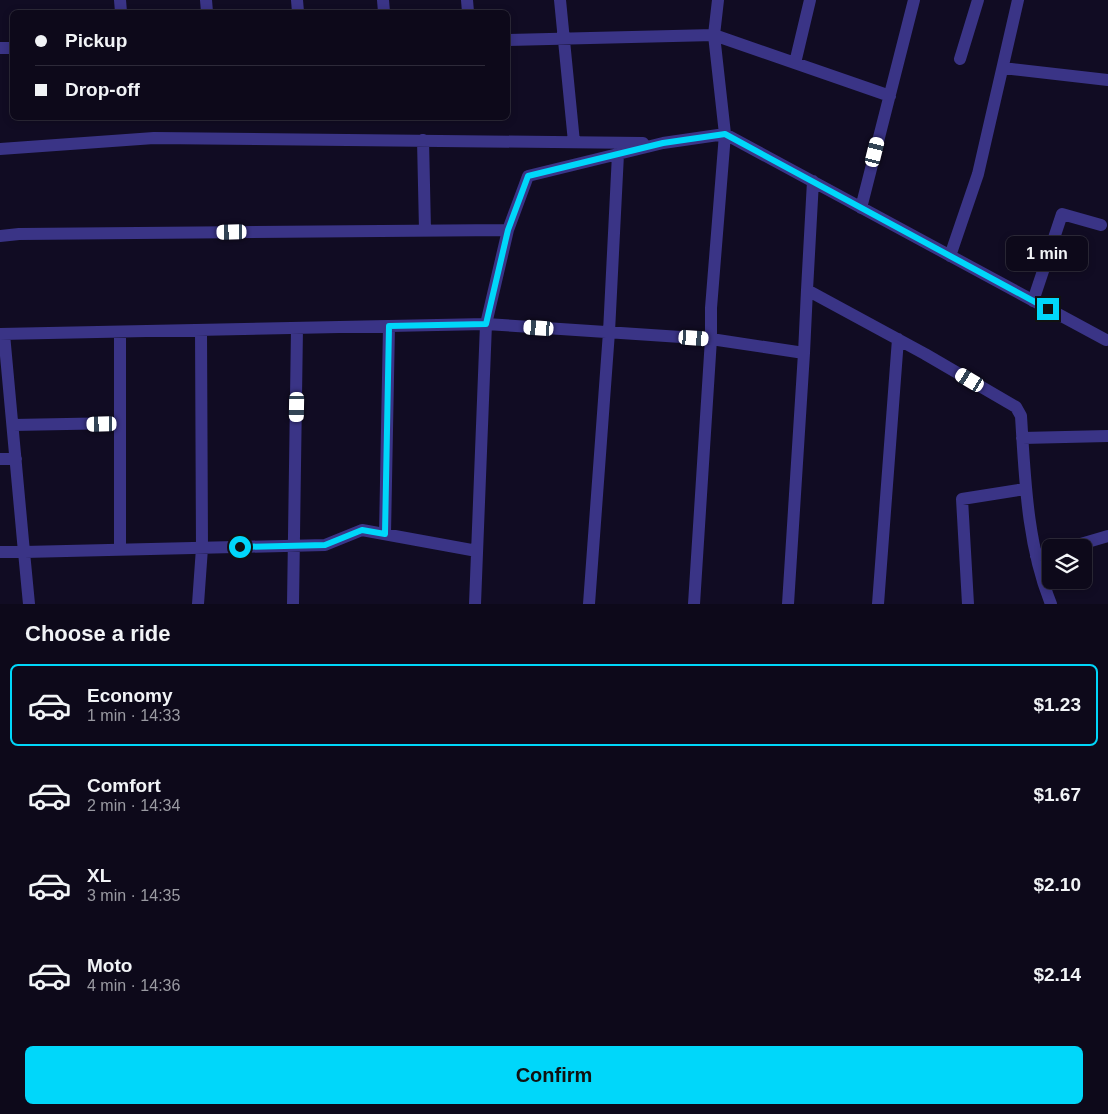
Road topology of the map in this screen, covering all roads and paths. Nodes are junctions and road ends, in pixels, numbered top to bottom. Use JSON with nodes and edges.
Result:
{"nodes":[{"id":1,"x":560,"y":0,"type":"edge"},
{"id":2,"x":718,"y":0,"type":"edge"},
{"id":3,"x":810,"y":0,"type":"edge"},
{"id":4,"x":914,"y":0,"type":"edge"},
{"id":5,"x":978,"y":0,"type":"edge"},
{"id":6,"x":1018,"y":0,"type":"edge"},
{"id":7,"x":714,"y":35,"type":"junction"},
{"id":8,"x":564,"y":39,"type":"junction"},
{"id":9,"x":510,"y":40,"type":"edge"},
{"id":10,"x":960,"y":59,"type":"dead end"},
{"id":11,"x":795,"y":63,"type":"junction"},
{"id":12,"x":1002,"y":68,"type":"junction"},
{"id":13,"x":1108,"y":80,"type":"edge"},
{"id":14,"x":890,"y":96,"type":"junction"},
{"id":15,"x":725,"y":134,"type":"junction"},
{"id":16,"x":423,"y":140,"type":"junction"},
{"id":17,"x":574,"y":142,"type":"junction"},
{"id":18,"x":663,"y":143,"type":"junction"},
{"id":19,"x":0,"y":149,"type":"edge"},
{"id":20,"x":618,"y":154,"type":"junction"},
{"id":21,"x":812,"y":181,"type":"junction"},
{"id":22,"x":861,"y":208,"type":"junction"},
{"id":23,"x":1101,"y":225,"type":"dead end"},
{"id":24,"x":425,"y":230,"type":"junction"},
{"id":25,"x":508,"y":230,"type":"junction"},
{"id":26,"x":0,"y":236,"type":"edge"},
{"id":27,"x":950,"y":256,"type":"junction"},
{"id":28,"x":807,"y":290,"type":"junction"},
{"id":29,"x":1033,"y":301,"type":"junction"},
{"id":30,"x":486,"y":324,"type":"junction"},
{"id":31,"x":389,"y":326,"type":"junction"},
{"id":32,"x":297,"y":328,"type":"junction"},
{"id":33,"x":201,"y":330,"type":"junction"},
{"id":34,"x":120,"y":332,"type":"junction"},
{"id":35,"x":609,"y":332,"type":"junction"},
{"id":36,"x":2,"y":334,"type":"edge"},
{"id":37,"x":711,"y":339,"type":"junction"},
{"id":38,"x":898,"y":339,"type":"junction"},
{"id":39,"x":1106,"y":340,"type":"dead end"},
{"id":40,"x":804,"y":354,"type":"junction"},
{"id":41,"x":120,"y":423,"type":"junction"},
{"id":42,"x":13,"y":425,"type":"junction"},
{"id":43,"x":1108,"y":436,"type":"edge"},
{"id":44,"x":1022,"y":438,"type":"junction"},
{"id":45,"x":0,"y":459,"type":"edge"},
{"id":46,"x":16,"y":459,"type":"junction"},
{"id":47,"x":1025,"y":489,"type":"junction"},
{"id":48,"x":385,"y":534,"type":"junction"},
{"id":49,"x":1108,"y":536,"type":"edge"},
{"id":50,"x":1092,"y":541,"type":"edge"},
{"id":51,"x":295,"y":546,"type":"junction"},
{"id":52,"x":202,"y":548,"type":"junction"},
{"id":53,"x":120,"y":550,"type":"junction"},
{"id":54,"x":477,"y":551,"type":"junction"},
{"id":55,"x":0,"y":552,"type":"edge"},
{"id":56,"x":24,"y":552,"type":"junction"},
{"id":57,"x":1042,"y":554,"type":"edge"},
{"id":58,"x":1036,"y":556,"type":"junction"},
{"id":59,"x":29,"y":604,"type":"edge"},
{"id":60,"x":198,"y":604,"type":"edge"},
{"id":61,"x":293,"y":604,"type":"edge"},
{"id":62,"x":475,"y":604,"type":"edge"},
{"id":63,"x":589,"y":604,"type":"edge"},
{"id":64,"x":694,"y":604,"type":"edge"},
{"id":65,"x":788,"y":604,"type":"edge"},
{"id":66,"x":878,"y":604,"type":"edge"},
{"id":67,"x":968,"y":604,"type":"edge"},
{"id":68,"x":1051,"y":604,"type":"edge"}],
"edges":[{"from":1,"to":8,"type":"street"},
{"from":2,"to":7,"type":"street"},
{"from":3,"to":11,"type":"street"},
{"from":4,"to":14,"type":"street"},
{"from":5,"to":10,"type":"street"},
{"from":6,"to":12,"type":"street"},
{"from":7,"to":8,"type":"street"},
{"from":7,"to":11,"type":"street"},
{"from":7,"to":15,"type":"street"},
{"from":8,"to":9,"type":"street"},
{"from":8,"to":17,"type":"street"},
{"from":11,"to":14,"type":"street"},
{"from":12,"to":13,"type":"street"},
{"from":12,"to":27,"type":"street"},
{"from":14,"to":22,"type":"street"},
{"from":15,"to":18,"type":"street"},
{"from":15,"to":21,"type":"street"},
{"from":15,"to":37,"type":"street"},
{"from":16,"to":17,"type":"street"},
{"from":16,"to":19,"type":"street"},
{"from":16,"to":24,"type":"street"},
{"from":17,"to":18,"type":"street"},
{"from":18,"to":20,"type":"street"},
{"from":20,"to":25,"type":"street"},
{"from":20,"to":35,"type":"street"},
{"from":21,"to":22,"type":"street"},
{"from":21,"to":28,"type":"street"},
{"from":22,"to":27,"type":"street"},
{"from":23,"to":29,"type":"street"},
{"from":24,"to":25,"type":"street"},
{"from":24,"to":26,"type":"street"},
{"from":25,"to":30,"type":"street"},
{"from":27,"to":29,"type":"street"},
{"from":28,"to":38,"type":"street"},
{"from":28,"to":40,"type":"street"},
{"from":29,"to":39,"type":"street"},
{"from":30,"to":31,"type":"street"},
{"from":30,"to":35,"type":"street"},
{"from":30,"to":54,"type":"street"},
{"from":31,"to":32,"type":"street"},
{"from":31,"to":48,"type":"street"},
{"from":32,"to":33,"type":"street"},
{"from":32,"to":51,"type":"street"},
{"from":33,"to":34,"type":"street"},
{"from":33,"to":52,"type":"street"},
{"from":34,"to":36,"type":"street"},
{"from":34,"to":41,"type":"street"},
{"from":35,"to":37,"type":"street"},
{"from":35,"to":63,"type":"street"},
{"from":36,"to":42,"type":"street"},
{"from":37,"to":40,"type":"street"},
{"from":37,"to":64,"type":"street"},
{"from":38,"to":44,"type":"street"},
{"from":38,"to":66,"type":"street"},
{"from":40,"to":65,"type":"street"},
{"from":41,"to":42,"type":"street"},
{"from":41,"to":53,"type":"street"},
{"from":42,"to":46,"type":"street"},
{"from":43,"to":44,"type":"street"},
{"from":44,"to":47,"type":"street"},
{"from":45,"to":46,"type":"street"},
{"from":46,"to":56,"type":"street"},
{"from":47,"to":58,"type":"street"},
{"from":47,"to":67,"type":"street"},
{"from":48,"to":51,"type":"street"},
{"from":48,"to":54,"type":"street"},
{"from":49,"to":50,"type":"street"},
{"from":51,"to":52,"type":"street"},
{"from":51,"to":61,"type":"street"},
{"from":52,"to":53,"type":"street"},
{"from":52,"to":60,"type":"street"},
{"from":53,"to":56,"type":"street"},
{"from":54,"to":62,"type":"street"},
{"from":55,"to":56,"type":"street"},
{"from":56,"to":59,"type":"street"},
{"from":57,"to":58,"type":"street"},
{"from":58,"to":68,"type":"street"}]}
